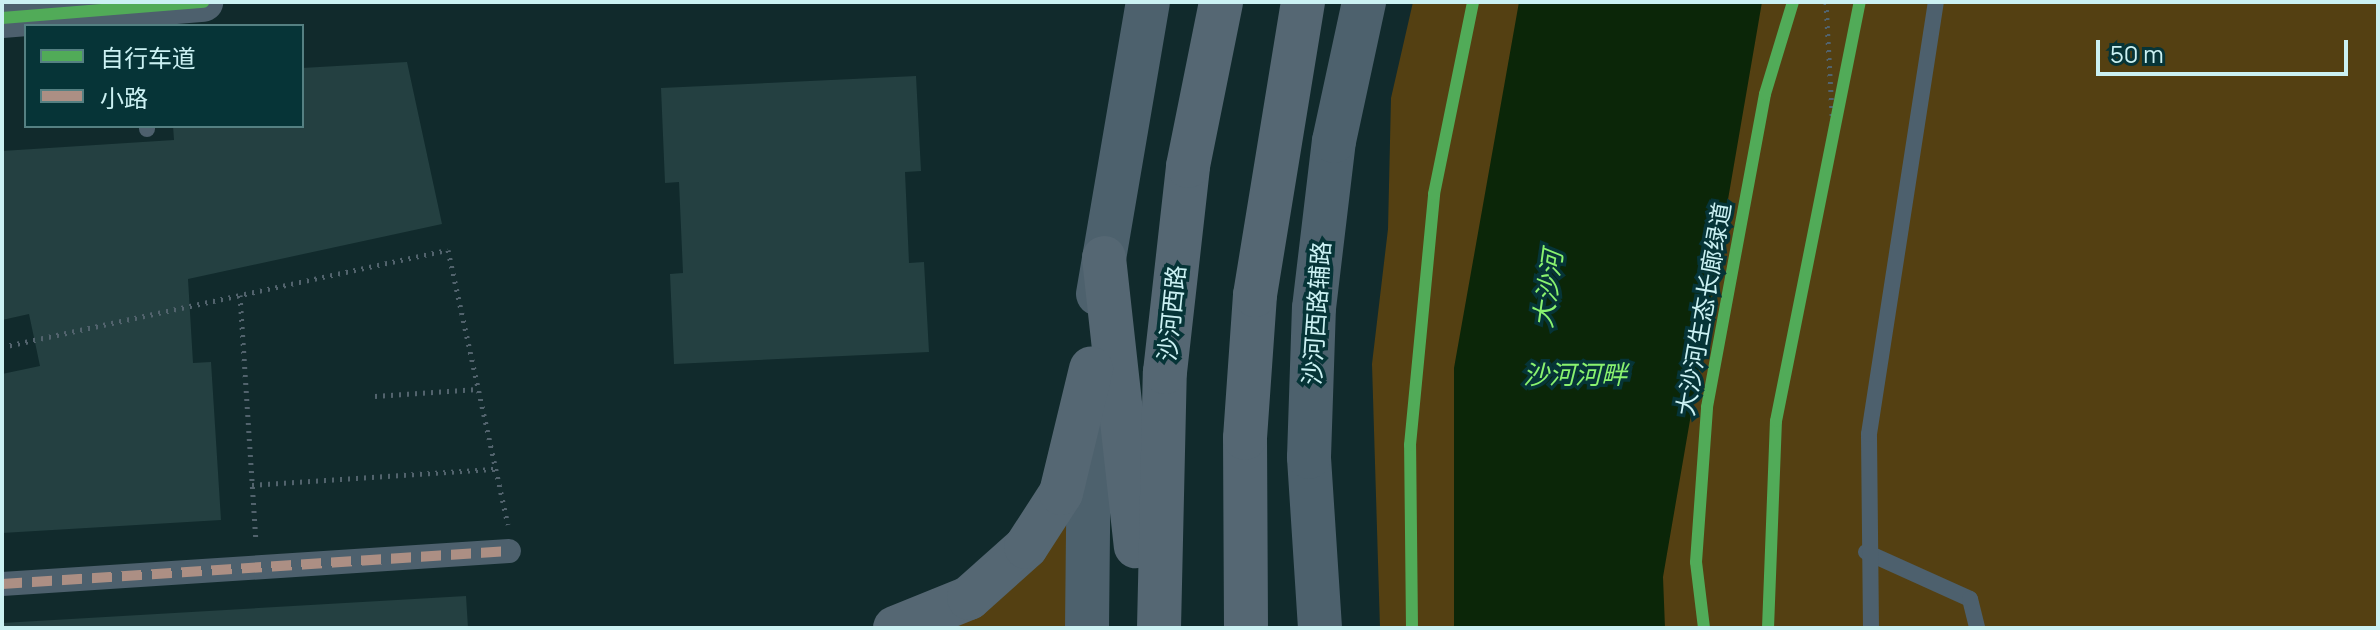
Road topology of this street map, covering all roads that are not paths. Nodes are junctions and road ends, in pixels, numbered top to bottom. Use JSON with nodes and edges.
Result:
{"nodes":[{"id":1,"x":203,"y":2,"type":"edge"},
{"id":2,"x":1148,"y":2,"type":"edge"},
{"id":3,"x":1221,"y":2,"type":"edge"},
{"id":4,"x":1303,"y":2,"type":"edge"},
{"id":5,"x":1364,"y":2,"type":"edge"},
{"id":6,"x":1936,"y":2,"type":"edge"},
{"id":7,"x":141,"y":17,"type":"edge"},
{"id":8,"x":2,"y":18,"type":"edge"},
{"id":9,"x":1104,"y":258,"type":"junction"},
{"id":10,"x":1091,"y":369,"type":"junction"},
{"id":11,"x":1243,"y":532,"type":"junction"},
{"id":12,"x":509,"y":551,"type":"road end"},
{"id":13,"x":1866,"y":552,"type":"junction"},
{"id":14,"x":2,"y":584,"type":"edge"},
{"id":15,"x":895,"y":628,"type":"edge"},
{"id":16,"x":1087,"y":628,"type":"edge"},
{"id":17,"x":1147,"y":628,"type":"edge"},
{"id":18,"x":1159,"y":628,"type":"edge"},
{"id":19,"x":1246,"y":628,"type":"edge"},
{"id":20,"x":1259,"y":628,"type":"edge"},
{"id":21,"x":1320,"y":628,"type":"edge"},
{"id":22,"x":1871,"y":628,"type":"edge"},
{"id":23,"x":1977,"y":628,"type":"edge"}],
"edges":[{"from":1,"to":7,"type":"street"},
{"from":2,"to":9,"type":"main road"},
{"from":3,"to":18,"type":"main road","name":"沙河西路"},
{"from":4,"to":11,"type":"main road"},
{"from":5,"to":21,"type":"main road","name":"沙河西路辅路"},
{"from":6,"to":13,"type":"lane"},
{"from":7,"to":8,"type":"street"},
{"from":9,"to":10,"type":"main road"},
{"from":9,"to":17,"type":"main road"},
{"from":10,"to":15,"type":"main road"},
{"from":10,"to":16,"type":"main road"},
{"from":11,"to":19,"type":"main road"},
{"from":11,"to":20,"type":"main road"},
{"from":12,"to":14,"type":"street"},
{"from":13,"to":22,"type":"lane"},
{"from":13,"to":23,"type":"lane"}]}
